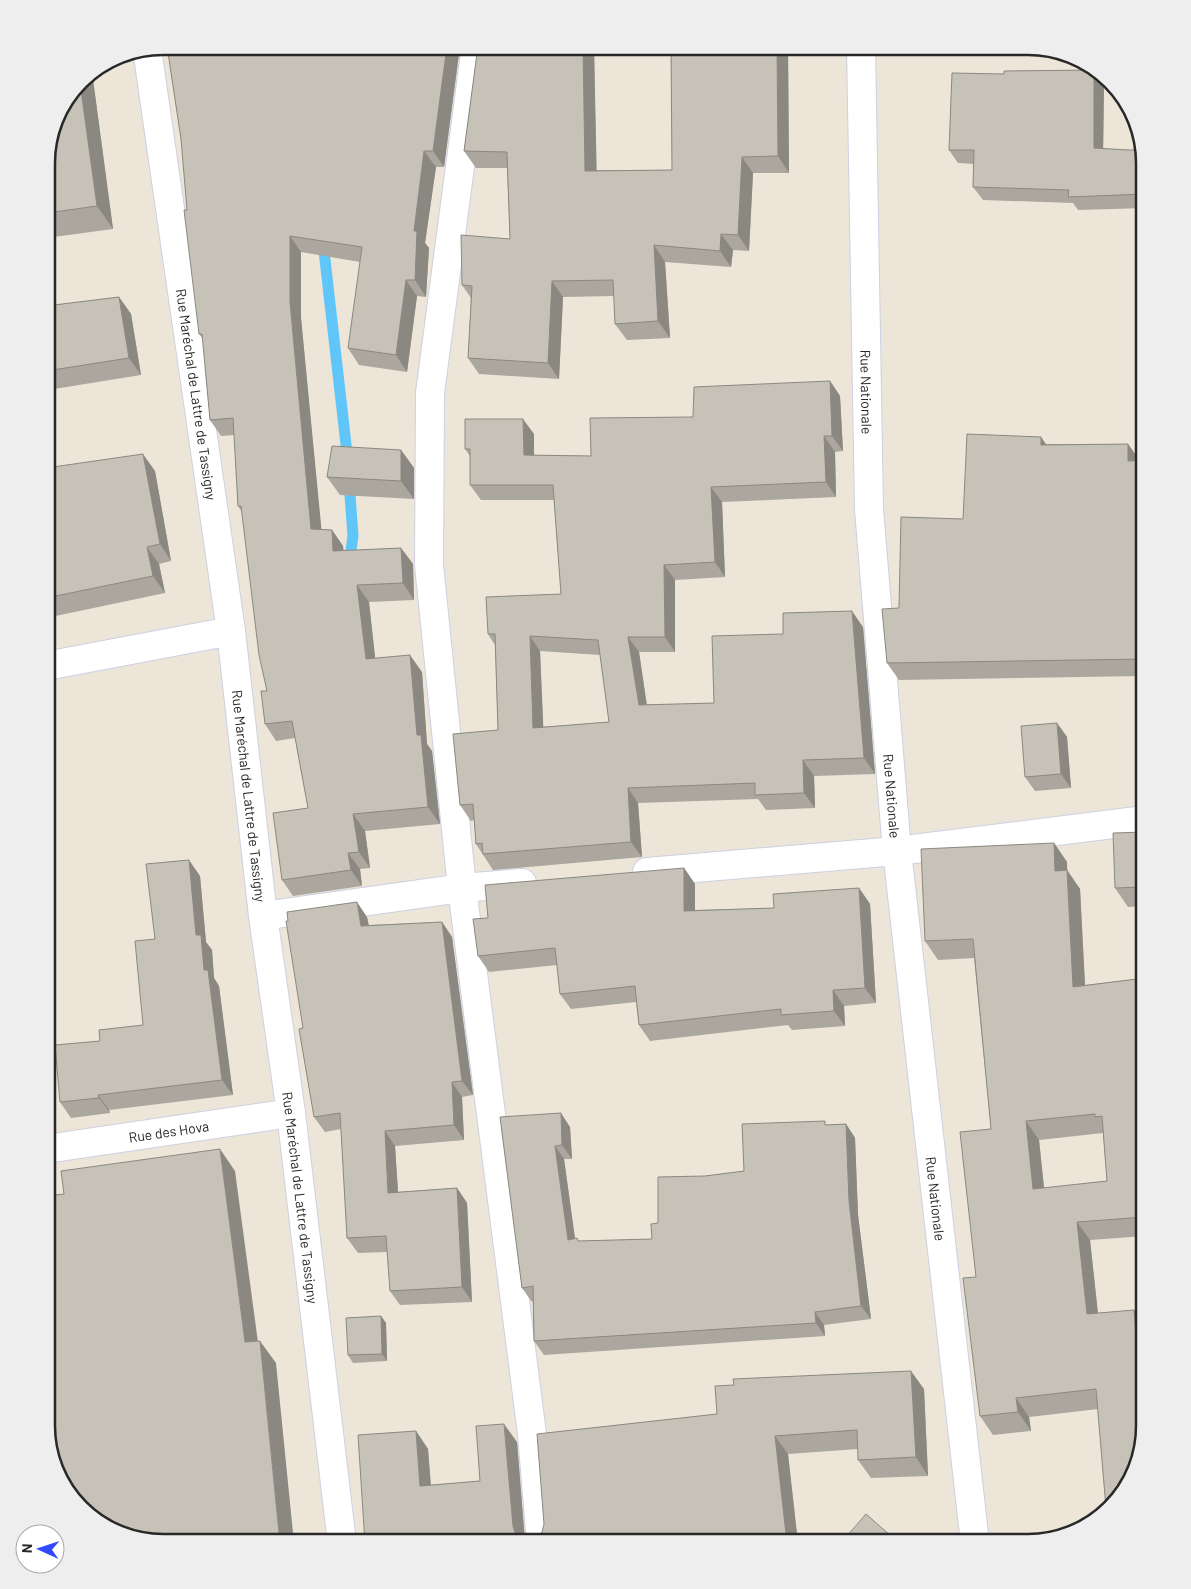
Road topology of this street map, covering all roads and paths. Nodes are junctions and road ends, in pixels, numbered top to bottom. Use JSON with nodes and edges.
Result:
{"nodes":[{"id":1,"x":475,"y":55,"type":"edge"},
{"id":2,"x":861,"y":55,"type":"edge"},
{"id":3,"x":148,"y":56,"type":"edge"},
{"id":4,"x":232,"y":632,"type":"junction"},
{"id":5,"x":55,"y":664,"type":"edge"},
{"id":6,"x":1136,"y":821,"type":"edge"},
{"id":7,"x":897,"y":851,"type":"junction"},
{"id":8,"x":620,"y":875,"type":"edge"},
{"id":9,"x":551,"y":881,"type":"edge"},
{"id":10,"x":462,"y":888,"type":"junction"},
{"id":11,"x":263,"y":916,"type":"junction"},
{"id":12,"x":291,"y":1113,"type":"junction"},
{"id":13,"x":55,"y":1148,"type":"edge"},
{"id":14,"x":341,"y":1534,"type":"edge"},
{"id":15,"x":540,"y":1534,"type":"edge"},
{"id":16,"x":974,"y":1534,"type":"edge"}],
"edges":[{"from":1,"to":10,"type":"street"},
{"from":2,"to":7,"type":"street","name":"Rue Nationale"},
{"from":3,"to":4,"type":"street","name":"Rue Maréchal de Lattre de Tassigny"},
{"from":4,"to":5,"type":"street"},
{"from":4,"to":11,"type":"street","name":"Rue Maréchal de Lattre de Tassigny"},
{"from":6,"to":7,"type":"street"},
{"from":7,"to":8,"type":"street"},
{"from":7,"to":16,"type":"street","name":"Rue Nationale"},
{"from":9,"to":10,"type":"street"},
{"from":10,"to":11,"type":"street"},
{"from":10,"to":15,"type":"street"},
{"from":11,"to":12,"type":"street","name":"Rue Maréchal de Lattre de Tassigny"},
{"from":12,"to":13,"type":"street","name":"Rue des Hova"},
{"from":12,"to":14,"type":"street","name":"Rue Maréchal de Lattre de Tassigny"}]}
